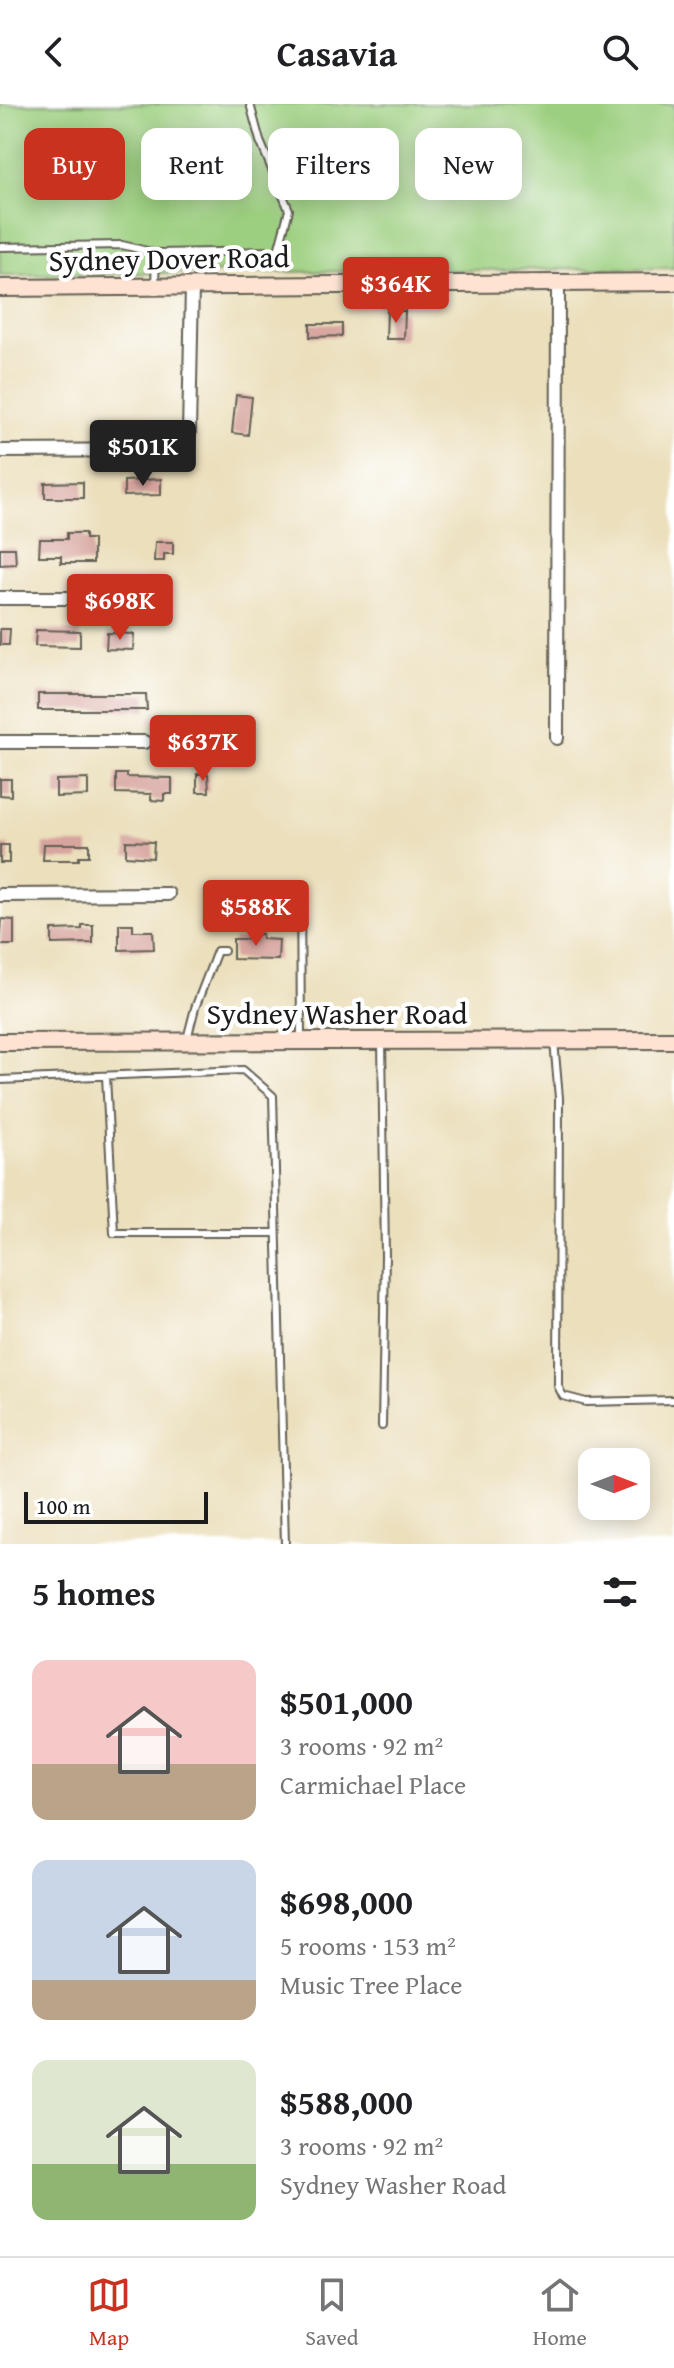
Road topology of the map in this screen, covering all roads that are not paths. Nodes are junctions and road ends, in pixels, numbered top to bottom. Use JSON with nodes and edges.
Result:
{"nodes":[{"id":1,"x":250,"y":104,"type":"edge"},
{"id":2,"x":0,"y":247,"type":"edge"},
{"id":3,"x":156,"y":253,"type":"junction"},
{"id":4,"x":674,"y":282,"type":"edge"},
{"id":5,"x":558,"y":283,"type":"junction"},
{"id":6,"x":155,"y":286,"type":"junction"},
{"id":7,"x":192,"y":286,"type":"junction"},
{"id":8,"x":0,"y":288,"type":"edge"},
{"id":9,"x":0,"y":451,"type":"edge"},
{"id":10,"x":0,"y":598,"type":"edge"},
{"id":11,"x":164,"y":598,"type":"dead end"},
{"id":12,"x":557,"y":738,"type":"dead end"},
{"id":13,"x":0,"y":742,"type":"edge"},
{"id":14,"x":144,"y":742,"type":"dead end"},
{"id":15,"x":300,"y":887,"type":"dead end"},
{"id":16,"x":168,"y":894,"type":"dead end"},
{"id":17,"x":0,"y":895,"type":"edge"},
{"id":18,"x":224,"y":951,"type":"dead end"},
{"id":19,"x":674,"y":1040,"type":"edge"},
{"id":20,"x":301,"y":1041,"type":"junction"},
{"id":21,"x":382,"y":1041,"type":"junction"},
{"id":22,"x":554,"y":1041,"type":"junction"},
{"id":23,"x":0,"y":1042,"type":"edge"},
{"id":24,"x":186,"y":1042,"type":"junction"},
{"id":25,"x":106,"y":1076,"type":"junction"},
{"id":26,"x":0,"y":1080,"type":"edge"},
{"id":27,"x":276,"y":1233,"type":"junction"},
{"id":28,"x":674,"y":1400,"type":"edge"},
{"id":29,"x":382,"y":1426,"type":"dead end"},
{"id":30,"x":285,"y":1544,"type":"edge"}],
"edges":[{"from":1,"to":3,"type":"lane"},
{"from":2,"to":3,"type":"lane"},
{"from":3,"to":6,"type":"lane"},
{"from":4,"to":5,"type":"street","name":"Sydney Dover Road"},
{"from":5,"to":7,"type":"street","name":"Sydney Dover Road"},
{"from":5,"to":12,"type":"street"},
{"from":6,"to":7,"type":"street","name":"Sydney Dover Road"},
{"from":6,"to":8,"type":"street","name":"Sydney Dover Road"},
{"from":7,"to":9,"type":"street"},
{"from":10,"to":11,"type":"street"},
{"from":13,"to":14,"type":"street"},
{"from":15,"to":20,"type":"lane"},
{"from":16,"to":17,"type":"street"},
{"from":18,"to":24,"type":"lane"},
{"from":19,"to":22,"type":"street","name":"Sydney Washer Road"},
{"from":20,"to":21,"type":"street","name":"Sydney Washer Road"},
{"from":20,"to":24,"type":"street","name":"Sydney Washer Road"},
{"from":21,"to":22,"type":"street","name":"Sydney Washer Road"},
{"from":21,"to":29,"type":"lane"},
{"from":22,"to":28,"type":"lane"},
{"from":23,"to":24,"type":"street","name":"Sydney Washer Road"},
{"from":25,"to":26,"type":"lane"},
{"from":25,"to":27,"type":"lane"},
{"from":25,"to":27,"type":"lane"},
{"from":27,"to":30,"type":"lane"}]}
